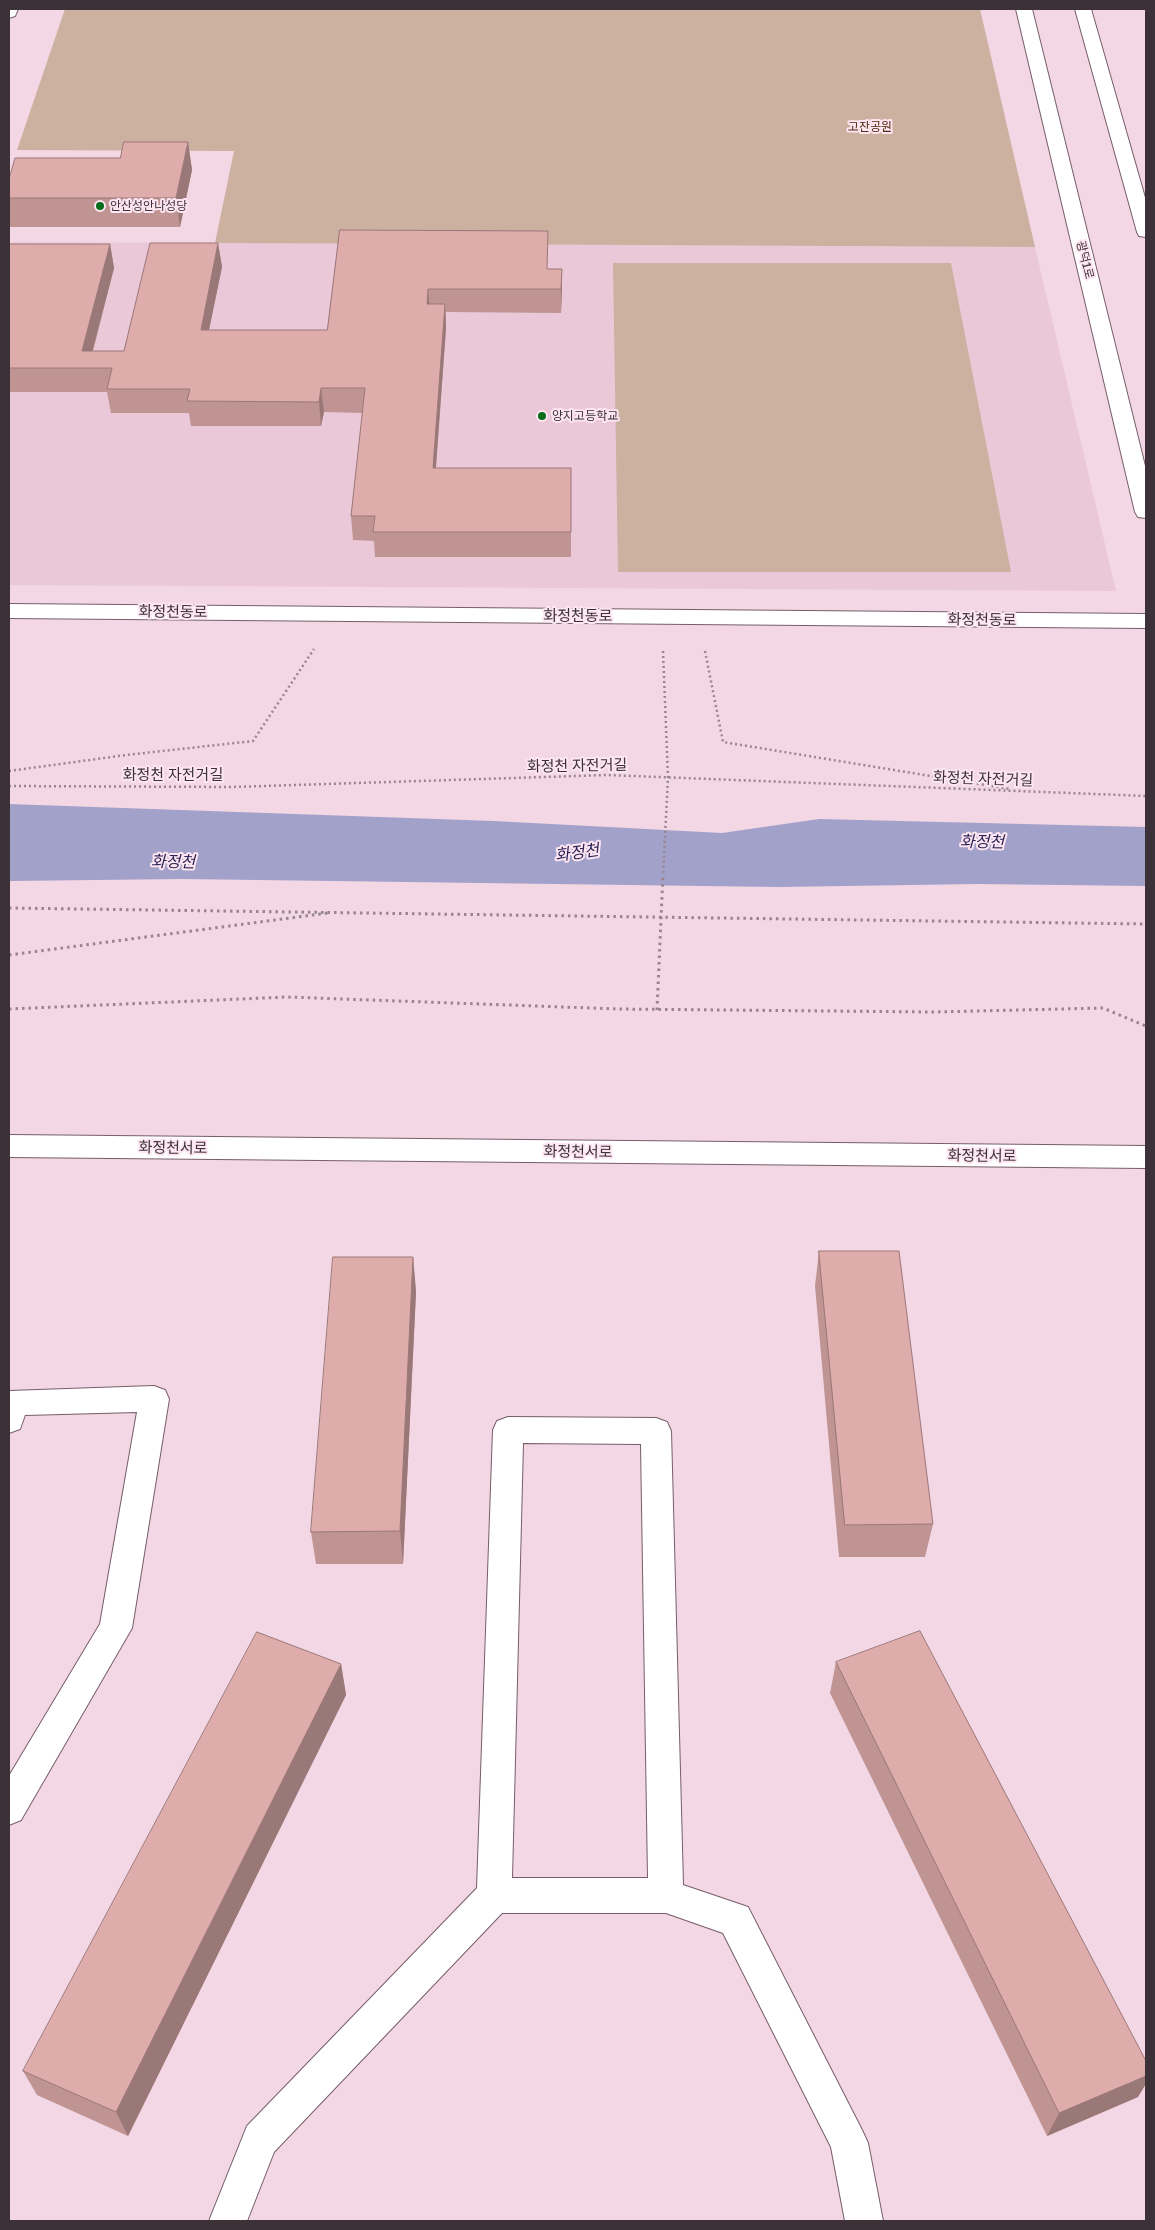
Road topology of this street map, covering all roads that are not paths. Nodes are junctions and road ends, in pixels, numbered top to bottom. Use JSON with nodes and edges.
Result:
{"nodes":[{"id":1,"x":10,"y":9,"type":"edge"},
{"id":2,"x":1024,"y":9,"type":"edge"},
{"id":3,"x":1082,"y":9,"type":"edge"},
{"id":4,"x":9,"y":12,"type":"edge"},
{"id":5,"x":1146,"y":232,"type":"edge"},
{"id":6,"x":1146,"y":512,"type":"edge"},
{"id":7,"x":9,"y":611,"type":"edge"},
{"id":8,"x":1146,"y":621,"type":"edge"},
{"id":9,"x":9,"y":1146,"type":"edge"},
{"id":10,"x":1146,"y":1157,"type":"edge"},
{"id":11,"x":9,"y":1420,"type":"edge"},
{"id":12,"x":9,"y":1808,"type":"edge"},
{"id":13,"x":494,"y":1895,"type":"junction"},
{"id":14,"x":666,"y":1896,"type":"junction"},
{"id":15,"x":228,"y":2221,"type":"edge"},
{"id":16,"x":864,"y":2221,"type":"edge"}],
"edges":[{"from":1,"to":4,"type":"street"},
{"from":2,"to":6,"type":"street","name":"광덕1로"},
{"from":3,"to":5,"type":"street"},
{"from":7,"to":8,"type":"street","name":"화정천동로"},
{"from":9,"to":10,"type":"street","name":"화정천서로"},
{"from":11,"to":12,"type":"street"},
{"from":13,"to":14,"type":"street"},
{"from":13,"to":14,"type":"street"},
{"from":13,"to":15,"type":"street"},
{"from":14,"to":16,"type":"street"}]}
